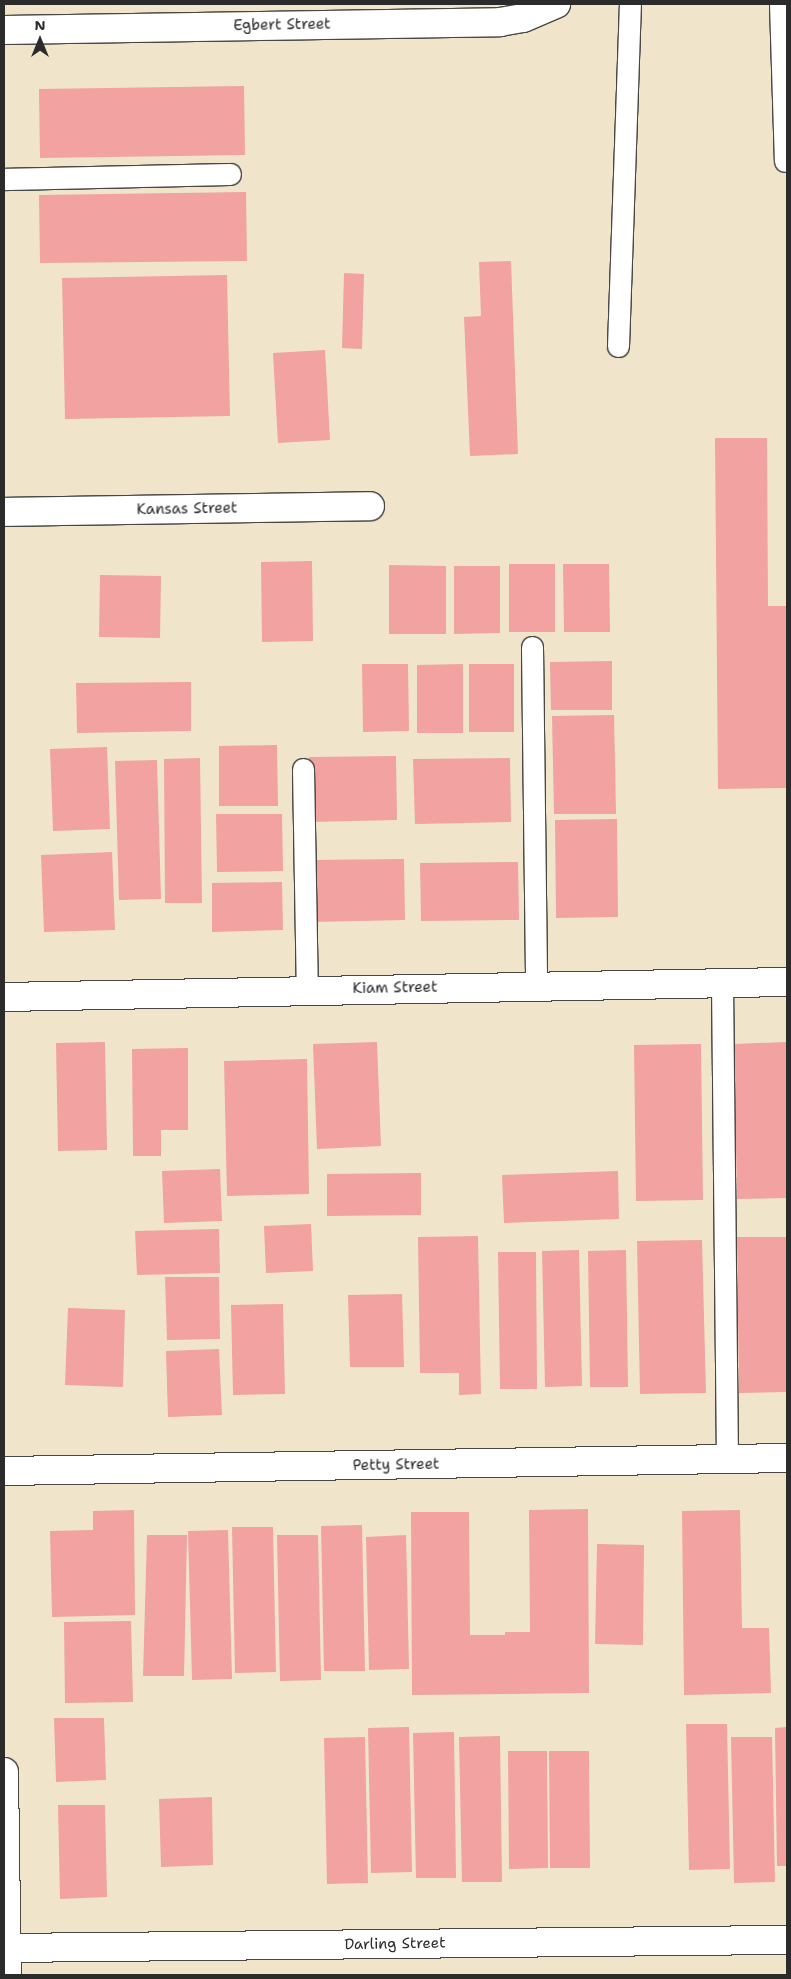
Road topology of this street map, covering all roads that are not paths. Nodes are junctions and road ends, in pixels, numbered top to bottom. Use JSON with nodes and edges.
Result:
{"nodes":[{"id":1,"x":556,"y":4,"type":"edge"},
{"id":2,"x":630,"y":4,"type":"edge"},
{"id":3,"x":780,"y":4,"type":"edge"},
{"id":4,"x":4,"y":30,"type":"edge"},
{"id":5,"x":785,"y":161,"type":"dead end"},
{"id":6,"x":230,"y":174,"type":"dead end"},
{"id":7,"x":4,"y":179,"type":"edge"},
{"id":8,"x":618,"y":346,"type":"dead end"},
{"id":9,"x":370,"y":506,"type":"dead end"},
{"id":10,"x":4,"y":512,"type":"edge"},
{"id":11,"x":532,"y":647,"type":"dead end"},
{"id":12,"x":303,"y":769,"type":"dead end"},
{"id":13,"x":787,"y":982,"type":"edge"},
{"id":14,"x":722,"y":983,"type":"junction"},
{"id":15,"x":536,"y":986,"type":"junction"},
{"id":16,"x":306,"y":989,"type":"junction"},
{"id":17,"x":4,"y":997,"type":"edge"},
{"id":18,"x":787,"y":1458,"type":"edge"},
{"id":19,"x":727,"y":1459,"type":"junction"},
{"id":20,"x":4,"y":1471,"type":"edge"},
{"id":21,"x":4,"y":1772,"type":"edge"},
{"id":22,"x":787,"y":1940,"type":"edge"},
{"id":23,"x":5,"y":1948,"type":"edge"},
{"id":24,"x":7,"y":1975,"type":"edge"}],
"edges":[{"from":1,"to":4,"type":"street","name":"Egbert Street"},
{"from":2,"to":8,"type":"lane"},
{"from":3,"to":5,"type":"lane"},
{"from":6,"to":7,"type":"lane"},
{"from":9,"to":10,"type":"street","name":"Kansas Street"},
{"from":11,"to":15,"type":"lane"},
{"from":12,"to":16,"type":"lane"},
{"from":13,"to":14,"type":"street","name":"Kiam Street"},
{"from":14,"to":15,"type":"street","name":"Kiam Street"},
{"from":14,"to":19,"type":"lane"},
{"from":15,"to":16,"type":"street","name":"Kiam Street"},
{"from":16,"to":17,"type":"street","name":"Kiam Street"},
{"from":18,"to":19,"type":"street","name":"Petty Street"},
{"from":19,"to":20,"type":"street","name":"Petty Street"},
{"from":21,"to":23,"type":"street"},
{"from":22,"to":23,"type":"street","name":"Darling Street"},
{"from":23,"to":24,"type":"street"}]}
